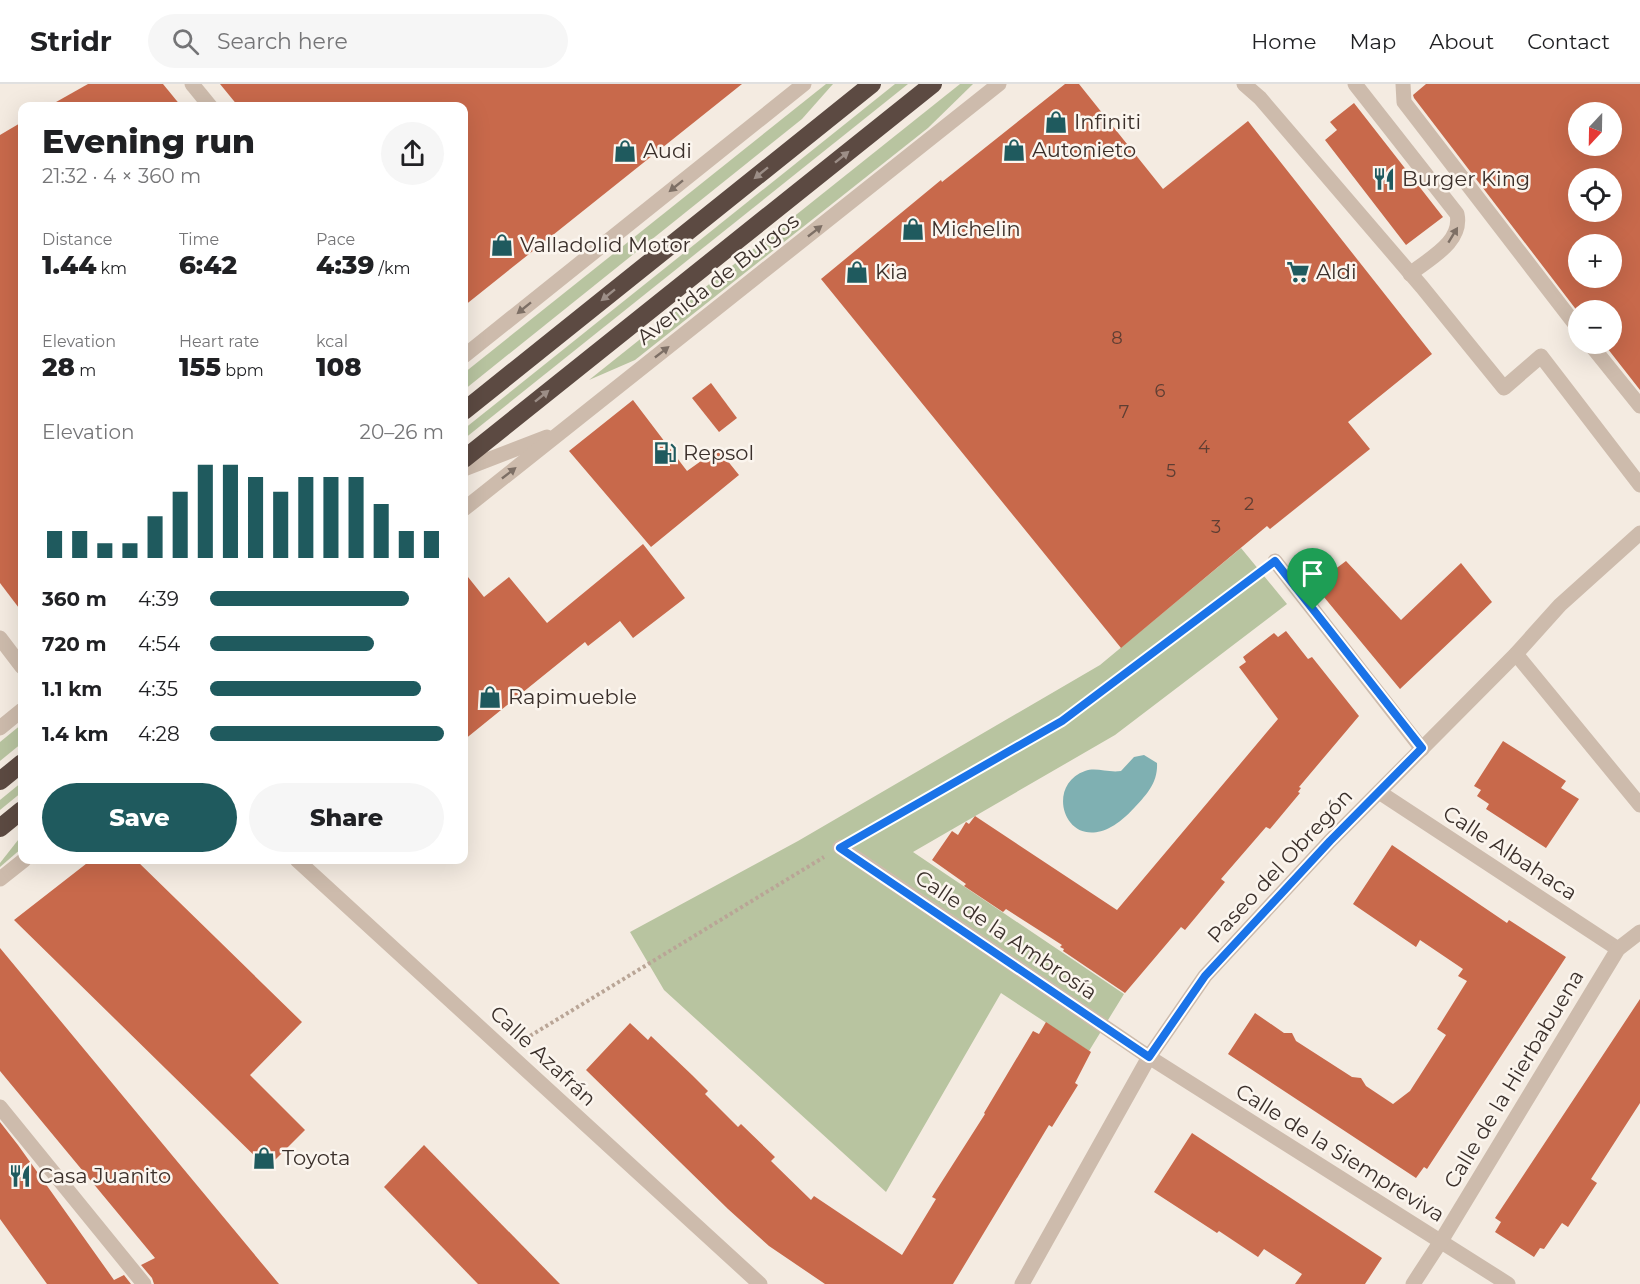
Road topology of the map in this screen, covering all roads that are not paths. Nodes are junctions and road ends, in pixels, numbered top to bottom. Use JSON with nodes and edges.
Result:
{"nodes":[{"id":1,"x":192,"y":84,"type":"edge"},
{"id":2,"x":804,"y":84,"type":"edge"},
{"id":3,"x":872,"y":84,"type":"edge"},
{"id":4,"x":933,"y":84,"type":"edge"},
{"id":5,"x":997,"y":84,"type":"edge"},
{"id":6,"x":1244,"y":84,"type":"edge"},
{"id":7,"x":1355,"y":84,"type":"edge"},
{"id":8,"x":1403,"y":84,"type":"edge"},
{"id":9,"x":207,"y":102,"type":"edge"},
{"id":10,"x":1410,"y":274,"type":"junction"},
{"id":11,"x":1568,"y":315,"type":"edge"},
{"id":12,"x":468,"y":353,"type":"edge"},
{"id":13,"x":1598,"y":354,"type":"edge"},
{"id":14,"x":1640,"y":406,"type":"edge"},
{"id":15,"x":468,"y":408,"type":"edge"},
{"id":16,"x":563,"y":431,"type":"junction"},
{"id":17,"x":468,"y":456,"type":"edge"},
{"id":18,"x":468,"y":467,"type":"edge"},
{"id":19,"x":1640,"y":486,"type":"edge"},
{"id":20,"x":468,"y":506,"type":"edge"},
{"id":21,"x":1640,"y":533,"type":"edge"},
{"id":22,"x":1275,"y":561,"type":"road end"},
{"id":23,"x":0,"y":638,"type":"edge"},
{"id":24,"x":1516,"y":654,"type":"junction"},
{"id":25,"x":18,"y":662,"type":"edge"},
{"id":26,"x":18,"y":713,"type":"edge"},
{"id":27,"x":0,"y":728,"type":"edge"},
{"id":28,"x":1422,"y":748,"type":"junction"},
{"id":29,"x":18,"y":766,"type":"edge"},
{"id":30,"x":0,"y":781,"type":"edge"},
{"id":31,"x":1379,"y":792,"type":"junction"},
{"id":32,"x":1640,"y":805,"type":"edge"},
{"id":33,"x":18,"y":813,"type":"edge"},
{"id":34,"x":0,"y":828,"type":"edge"},
{"id":35,"x":840,"y":848,"type":"road end"},
{"id":36,"x":19,"y":864,"type":"edge"},
{"id":37,"x":301,"y":864,"type":"edge"},
{"id":38,"x":0,"y":879,"type":"edge"},
{"id":39,"x":1640,"y":932,"type":"edge"},
{"id":40,"x":1618,"y":949,"type":"junction"},
{"id":41,"x":1149,"y":1057,"type":"junction"},
{"id":42,"x":0,"y":1107,"type":"edge"},
{"id":43,"x":1441,"y":1241,"type":"junction"},
{"id":44,"x":144,"y":1284,"type":"edge"},
{"id":45,"x":760,"y":1284,"type":"edge"},
{"id":46,"x":1022,"y":1284,"type":"edge"},
{"id":47,"x":1413,"y":1284,"type":"edge"},
{"id":48,"x":1508,"y":1284,"type":"edge"}],
"edges":[{"from":1,"to":9,"type":"street"},
{"from":2,"to":12,"type":"street","one_way":true},
{"from":3,"to":15,"type":"highway","one_way":true},
{"from":17,"to":4,"type":"highway","name":"Avenida de Burgos","one_way":true},
{"from":16,"to":5,"type":"street","name":"Avenida de Burgos","one_way":true},
{"from":6,"to":10,"type":"street"},
{"from":10,"to":7,"type":"street","one_way":true},
{"from":8,"to":11,"type":"street"},
{"from":10,"to":19,"type":"street"},
{"from":13,"to":14,"type":"street"},
{"from":16,"to":18,"type":"street"},
{"from":20,"to":16,"type":"street","name":"Avenida de Burgos","one_way":true},
{"from":21,"to":24,"type":"street","name":"Paseo del Obregón"},
{"from":22,"to":28,"type":"street"},
{"from":23,"to":25,"type":"street"},
{"from":24,"to":28,"type":"street","name":"Paseo del Obregón"},
{"from":24,"to":32,"type":"street"},
{"from":26,"to":27,"type":"street"},
{"from":28,"to":31,"type":"street","name":"Paseo del Obregón"},
{"from":29,"to":30,"type":"highway"},
{"from":31,"to":40,"type":"street","name":"Calle Albahaca"},
{"from":31,"to":41,"type":"street","name":"Paseo del Obregón"},
{"from":33,"to":34,"type":"highway"},
{"from":35,"to":41,"type":"street","name":"Calle de la Ambrosía"},
{"from":36,"to":38,"type":"street"},
{"from":37,"to":45,"type":"street","name":"Calle Azafrán"},
{"from":39,"to":40,"type":"street","name":"Calle de la Hierbabuena"},
{"from":40,"to":43,"type":"street","name":"Calle de la Hierbabuena"},
{"from":41,"to":43,"type":"street","name":"Calle de la Siempreviva"},
{"from":41,"to":46,"type":"street","name":"Paseo del Obregón"},
{"from":42,"to":44,"type":"street"},
{"from":43,"to":47,"type":"street","name":"Calle de la Hierbabuena"},
{"from":43,"to":48,"type":"street","name":"Calle de la Siempreviva"}]}
